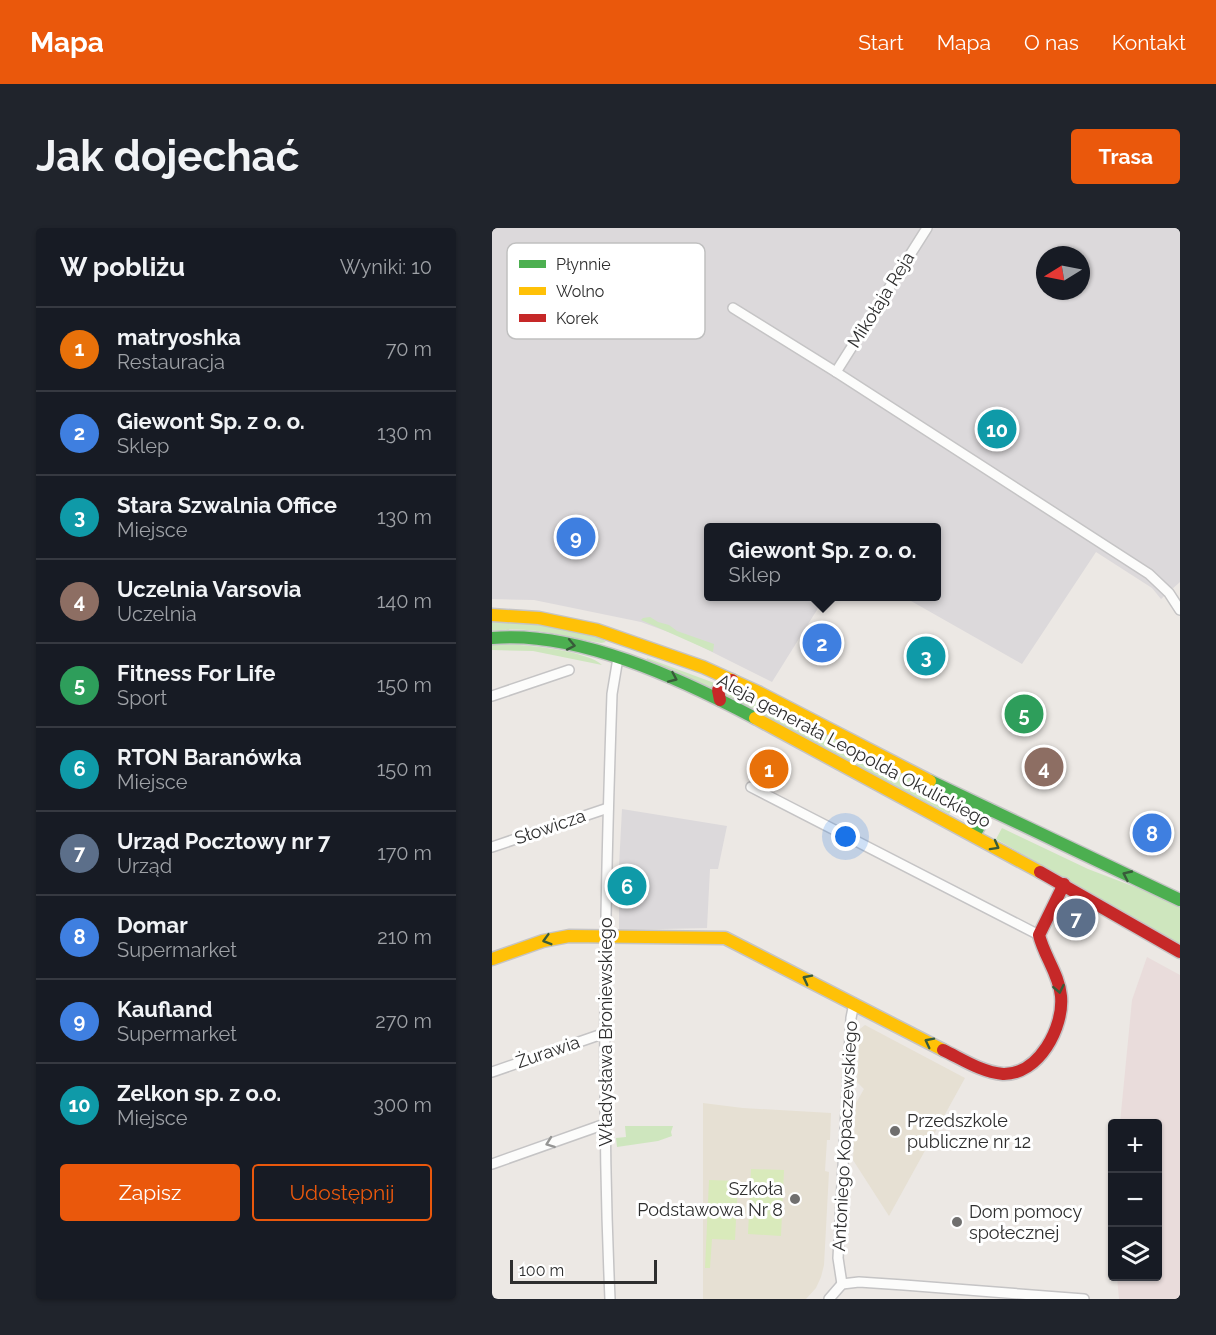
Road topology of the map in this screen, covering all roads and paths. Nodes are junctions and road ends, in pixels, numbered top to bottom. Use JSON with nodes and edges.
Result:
{"nodes":[{"id":1,"x":927,"y":228,"type":"edge"},
{"id":2,"x":733,"y":308,"type":"dead end"},
{"id":3,"x":836,"y":372,"type":"junction"},
{"id":4,"x":1177,"y":600,"type":"edge"},
{"id":5,"x":1180,"y":610,"type":"edge"},
{"id":6,"x":492,"y":615,"type":"edge"},
{"id":7,"x":492,"y":638,"type":"edge"},
{"id":8,"x":624,"y":639,"type":"junction"},
{"id":9,"x":618,"y":658,"type":"junction"},
{"id":10,"x":569,"y":670,"type":"dead end"},
{"id":11,"x":732,"y":680,"type":"junction"},
{"id":12,"x":492,"y":696,"type":"edge"},
{"id":13,"x":720,"y":700,"type":"junction"},
{"id":14,"x":751,"y":787,"type":"dead end"},
{"id":15,"x":608,"y":808,"type":"junction"},
{"id":16,"x":988,"y":810,"type":"junction"},
{"id":17,"x":975,"y":834,"type":"junction"},
{"id":18,"x":492,"y":847,"type":"edge"},
{"id":19,"x":1064,"y":884,"type":"junction"},
{"id":20,"x":1177,"y":897,"type":"edge"},
{"id":21,"x":1039,"y":935,"type":"junction"},
{"id":22,"x":605,"y":936,"type":"junction"},
{"id":23,"x":1180,"y":952,"type":"edge"},
{"id":24,"x":492,"y":959,"type":"edge"},
{"id":25,"x":854,"y":1003,"type":"junction"},
{"id":26,"x":605,"y":1033,"type":"junction"},
{"id":27,"x":492,"y":1072,"type":"edge"},
{"id":28,"x":605,"y":1124,"type":"junction"},
{"id":29,"x":492,"y":1164,"type":"edge"},
{"id":30,"x":842,"y":1284,"type":"junction"},
{"id":31,"x":610,"y":1299,"type":"edge"},
{"id":32,"x":829,"y":1299,"type":"edge"},
{"id":33,"x":1084,"y":1299,"type":"edge"}],
"edges":[{"from":1,"to":3,"type":"street","name":"Mikołaja Reja"},
{"from":2,"to":3,"type":"street"},
{"from":3,"to":4,"type":"street"},
{"from":4,"to":5,"type":"street"},
{"from":6,"to":8,"type":"main road","name":"Aleja generała Leopolda Okulickiego"},
{"from":7,"to":9,"type":"main road","name":"Aleja generała Leopolda Okulickiego","one_way":true},
{"from":8,"to":9,"type":"main road"},
{"from":8,"to":11,"type":"main road","name":"Aleja generała Leopolda Okulickiego"},
{"from":9,"to":13,"type":"main road","name":"Aleja generała Leopolda Okulickiego","one_way":true},
{"from":9,"to":15,"type":"street","name":"Władysława Broniewskiego"},
{"from":10,"to":12,"type":"street"},
{"from":11,"to":13,"type":"main road"},
{"from":11,"to":16,"type":"main road","name":"Aleja generała Leopolda Okulickiego"},
{"from":13,"to":17,"type":"main road","name":"Aleja generała Leopolda Okulickiego"},
{"from":14,"to":21,"type":"street"},
{"from":15,"to":18,"type":"street","name":"Słowicza"},
{"from":15,"to":22,"type":"street","name":"Władysława Broniewskiego"},
{"from":16,"to":17,"type":"main road"},
{"from":20,"to":16,"type":"main road","name":"Aleja generała Leopolda Okulickiego","one_way":true},
{"from":17,"to":19,"type":"main road","name":"Aleja generała Leopolda Okulickiego","one_way":true},
{"from":19,"to":21,"type":"main road"},
{"from":19,"to":23,"type":"main road","name":"Aleja generała Leopolda Okulickiego"},
{"from":21,"to":25,"type":"main road","one_way":true},
{"from":22,"to":24,"type":"main road","one_way":true},
{"from":25,"to":22,"type":"main road","one_way":true},
{"from":22,"to":26,"type":"street","name":"Władysława Broniewskiego"},
{"from":25,"to":30,"type":"street","name":"Antoniego Kopaczewskiego"},
{"from":26,"to":27,"type":"street","name":"Żurawia"},
{"from":26,"to":28,"type":"street","name":"Władysława Broniewskiego"},
{"from":28,"to":29,"type":"street","one_way":true},
{"from":28,"to":31,"type":"street","name":"Władysława Broniewskiego"},
{"from":30,"to":32,"type":"street"},
{"from":30,"to":33,"type":"street"}]}
